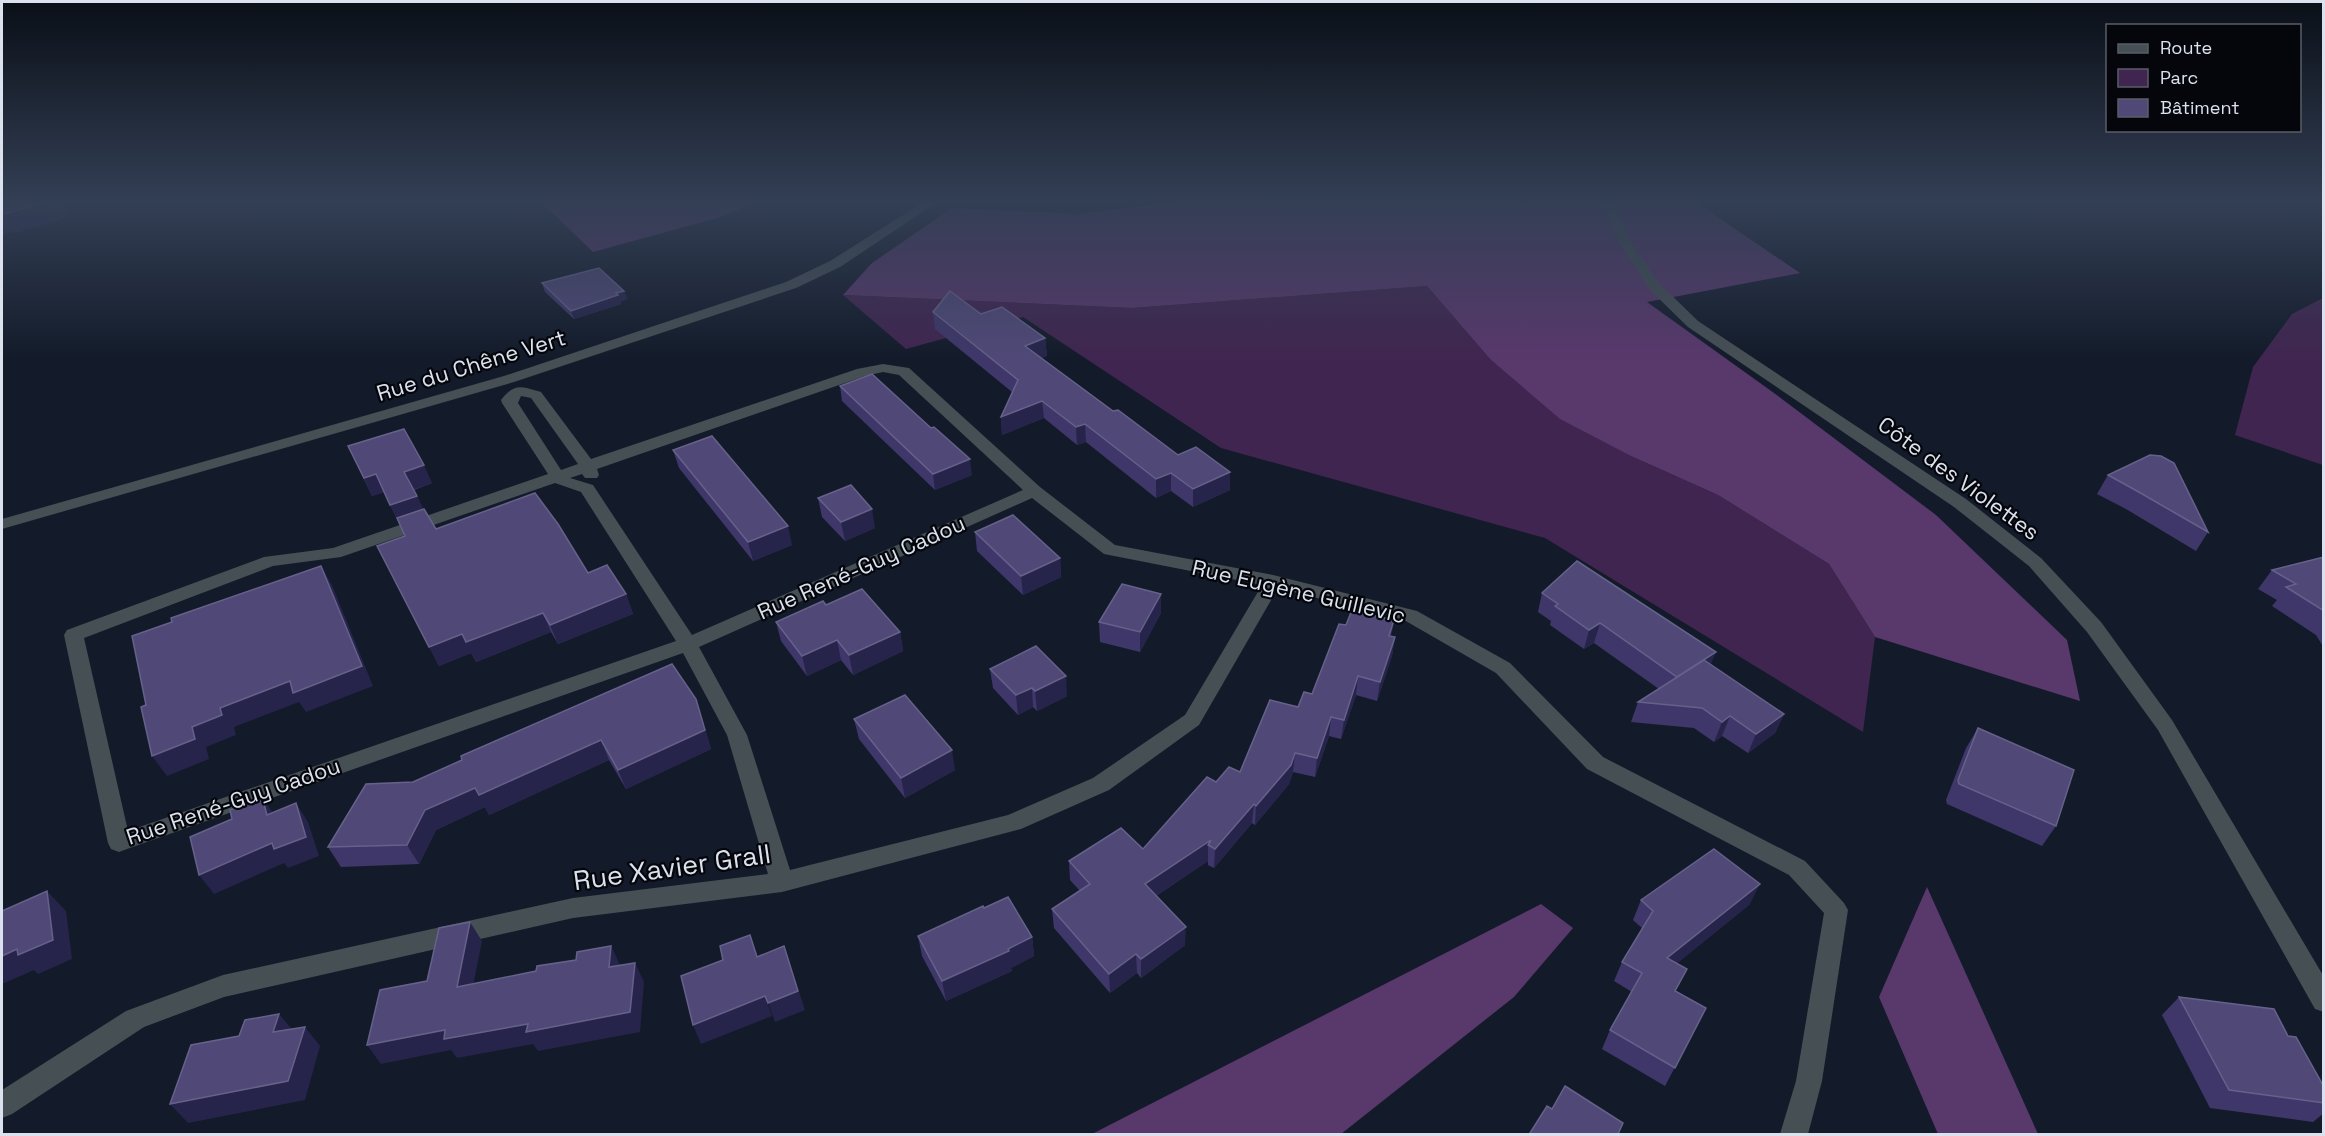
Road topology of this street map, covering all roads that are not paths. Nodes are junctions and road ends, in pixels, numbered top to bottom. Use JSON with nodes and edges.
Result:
{"nodes":[{"id":1,"x":851,"y":254,"type":"edge"},
{"id":2,"x":1633,"y":254,"type":"edge"},
{"id":3,"x":862,"y":372,"type":"joint"},
{"id":4,"x":513,"y":385,"type":"junction"},
{"id":5,"x":588,"y":466,"type":"junction"},
{"id":6,"x":558,"y":477,"type":"junction"},
{"id":7,"x":587,"y":489,"type":"junction"},
{"id":8,"x":1034,"y":491,"type":"junction"},
{"id":9,"x":2,"y":524,"type":"edge"},
{"id":10,"x":1273,"y":581,"type":"junction"},
{"id":11,"x":688,"y":644,"type":"junction"},
{"id":12,"x":782,"y":882,"type":"junction"},
{"id":13,"x":2324,"y":1001,"type":"edge"},
{"id":14,"x":2,"y":1105,"type":"edge"},
{"id":15,"x":1794,"y":1134,"type":"edge"}],
"edges":[{"from":1,"to":4,"type":"street","name":"Rue du Chêne Vert"},
{"from":2,"to":13,"type":"street","name":"Côte des Violettes"},
{"from":3,"to":5,"type":"street","name":"Rue René-Guy Cadou"},
{"from":3,"to":8,"type":"street","name":"Rue Eugène Guillevic"},
{"from":4,"to":5,"type":"street"},
{"from":4,"to":6,"type":"street"},
{"from":4,"to":9,"type":"street","name":"Rue du Chêne Vert"},
{"from":5,"to":6,"type":"street","name":"Rue René-Guy Cadou"},
{"from":5,"to":7,"type":"street"},
{"from":6,"to":7,"type":"street"},
{"from":6,"to":11,"type":"street","name":"Rue René-Guy Cadou"},
{"from":7,"to":11,"type":"street"},
{"from":8,"to":10,"type":"street","name":"Rue Eugène Guillevic"},
{"from":8,"to":11,"type":"street","name":"Rue René-Guy Cadou"},
{"from":10,"to":12,"type":"street","name":"Rue Xavier Grall"},
{"from":10,"to":15,"type":"street","name":"Rue Eugène Guillevic"},
{"from":11,"to":12,"type":"street"},
{"from":12,"to":14,"type":"street","name":"Rue Xavier Grall"}]}
